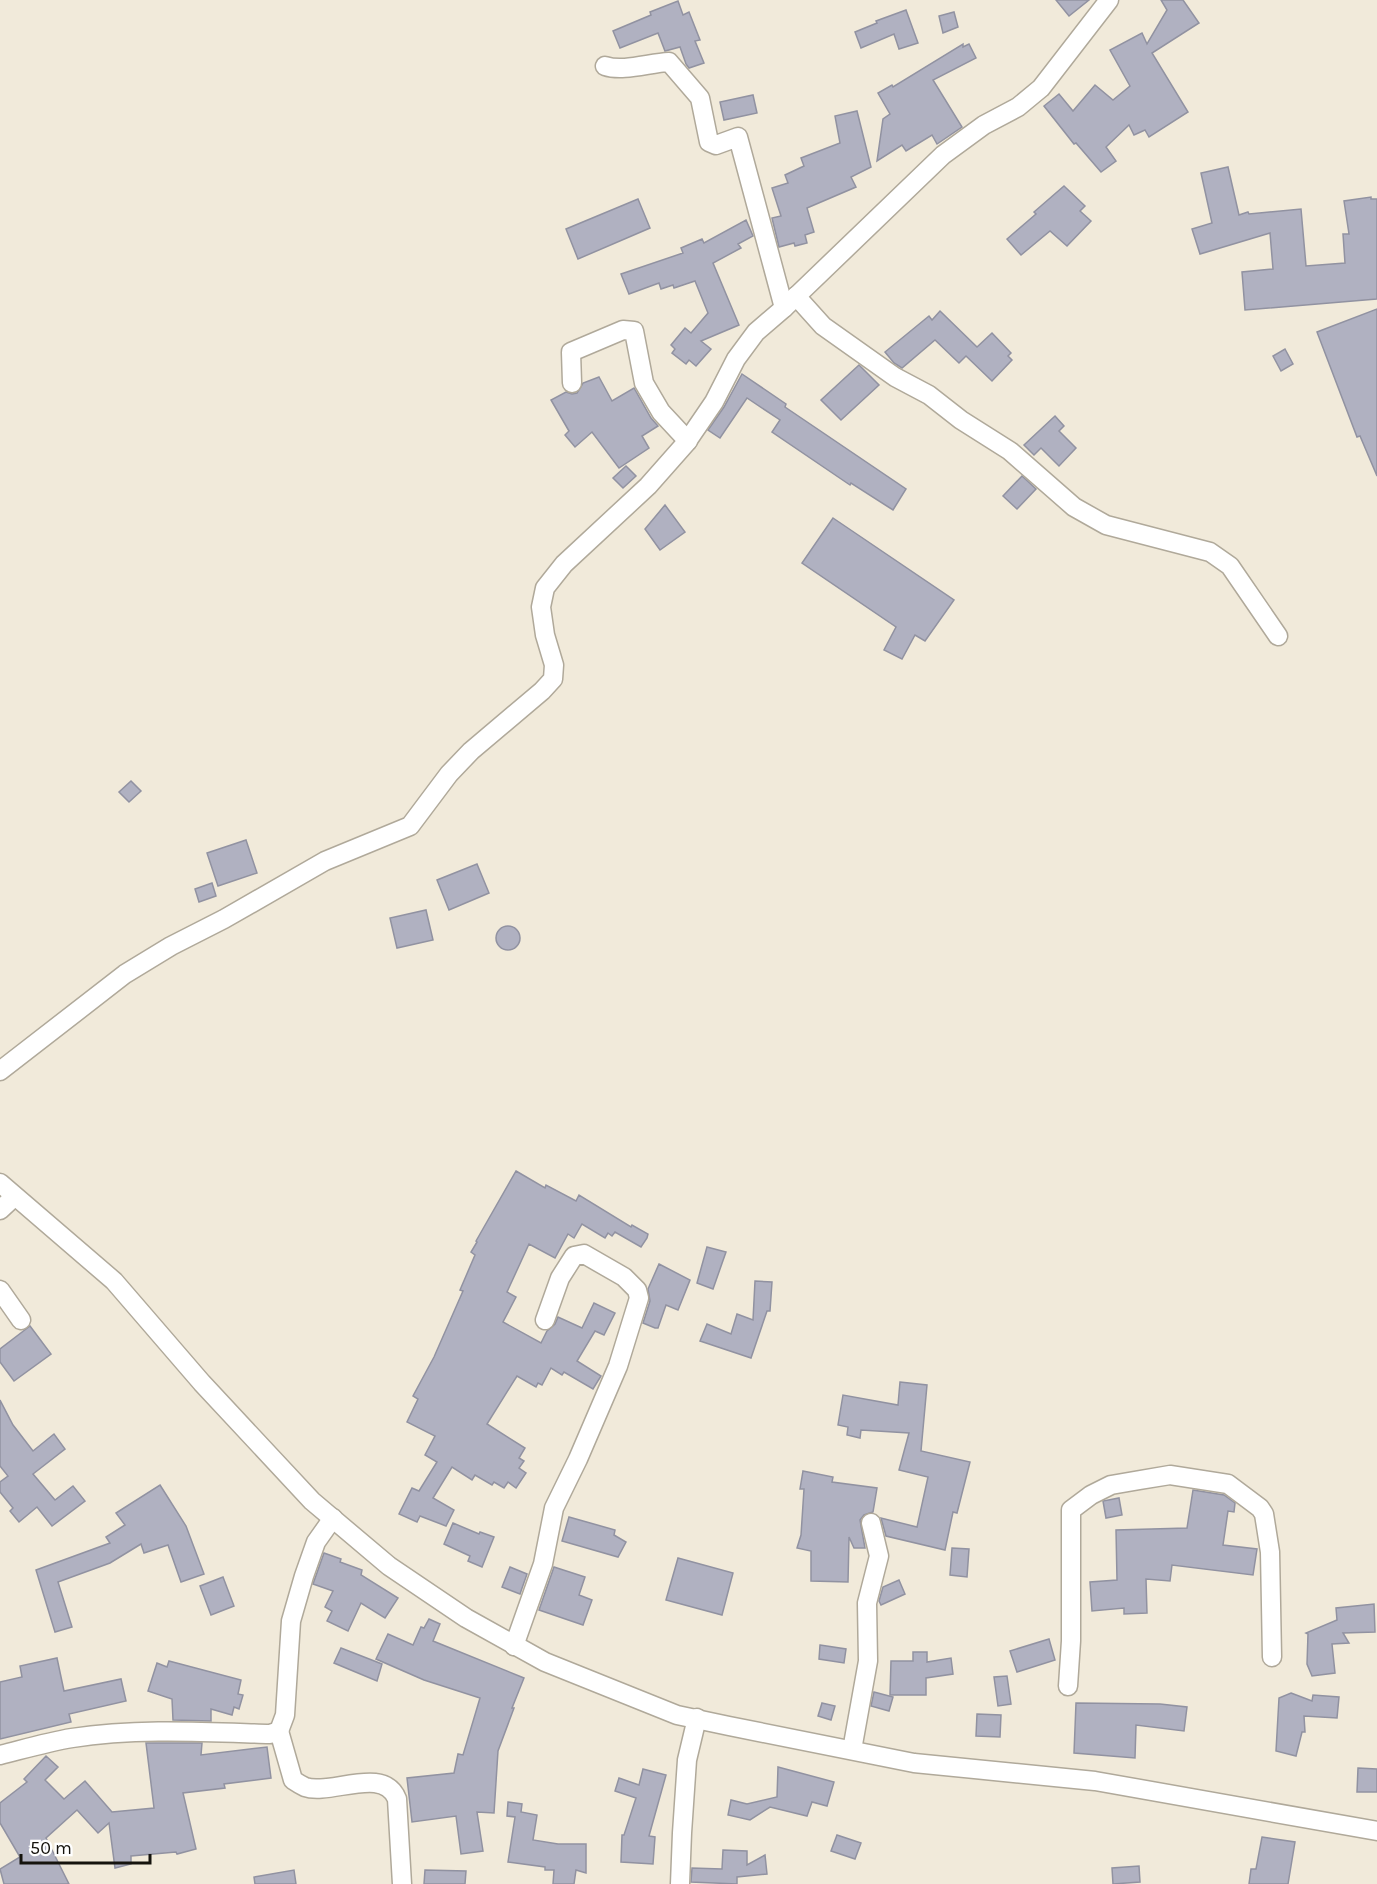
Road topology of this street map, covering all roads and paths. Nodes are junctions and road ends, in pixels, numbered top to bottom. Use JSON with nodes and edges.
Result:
{"nodes":[{"id":1,"x":1109,"y":0,"type":"edge"},
{"id":2,"x":605,"y":66,"type":"dead end"},
{"id":3,"x":790,"y":302,"type":"junction"},
{"id":4,"x":572,"y":383,"type":"dead end"},
{"id":5,"x":688,"y":441,"type":"junction"},
{"id":6,"x":1278,"y":636,"type":"dead end"},
{"id":7,"x":0,"y":1071,"type":"edge"},
{"id":8,"x":0,"y":1183,"type":"edge"},
{"id":9,"x":14,"y":1197,"type":"junction"},
{"id":10,"x":0,"y":1210,"type":"edge"},
{"id":11,"x":0,"y":1290,"type":"edge"},
{"id":12,"x":21,"y":1320,"type":"dead end"},
{"id":13,"x":545,"y":1320,"type":"dead end"},
{"id":14,"x":333,"y":1518,"type":"junction"},
{"id":15,"x":871,"y":1523,"type":"dead end"},
{"id":16,"x":514,"y":1646,"type":"junction"},
{"id":17,"x":1272,"y":1657,"type":"dead end"},
{"id":18,"x":1068,"y":1686,"type":"dead end"},
{"id":19,"x":697,"y":1718,"type":"junction"},
{"id":20,"x":279,"y":1731,"type":"junction"},
{"id":21,"x":852,"y":1750,"type":"junction"},
{"id":22,"x":0,"y":1755,"type":"edge"},
{"id":23,"x":1377,"y":1831,"type":"edge"},
{"id":24,"x":402,"y":1884,"type":"edge"},
{"id":25,"x":680,"y":1884,"type":"edge"}],
"edges":[{"from":1,"to":3,"type":"street"},
{"from":2,"to":3,"type":"street"},
{"from":3,"to":5,"type":"street"},
{"from":3,"to":6,"type":"street"},
{"from":4,"to":5,"type":"street"},
{"from":5,"to":7,"type":"street"},
{"from":8,"to":9,"type":"street"},
{"from":9,"to":10,"type":"street"},
{"from":9,"to":14,"type":"street"},
{"from":11,"to":12,"type":"street"},
{"from":13,"to":16,"type":"street"},
{"from":14,"to":16,"type":"street"},
{"from":14,"to":20,"type":"street"},
{"from":15,"to":21,"type":"street"},
{"from":16,"to":19,"type":"street"},
{"from":17,"to":18,"type":"street"},
{"from":19,"to":21,"type":"street"},
{"from":19,"to":25,"type":"street"},
{"from":20,"to":22,"type":"street"},
{"from":20,"to":24,"type":"street"},
{"from":21,"to":23,"type":"street"}]}
